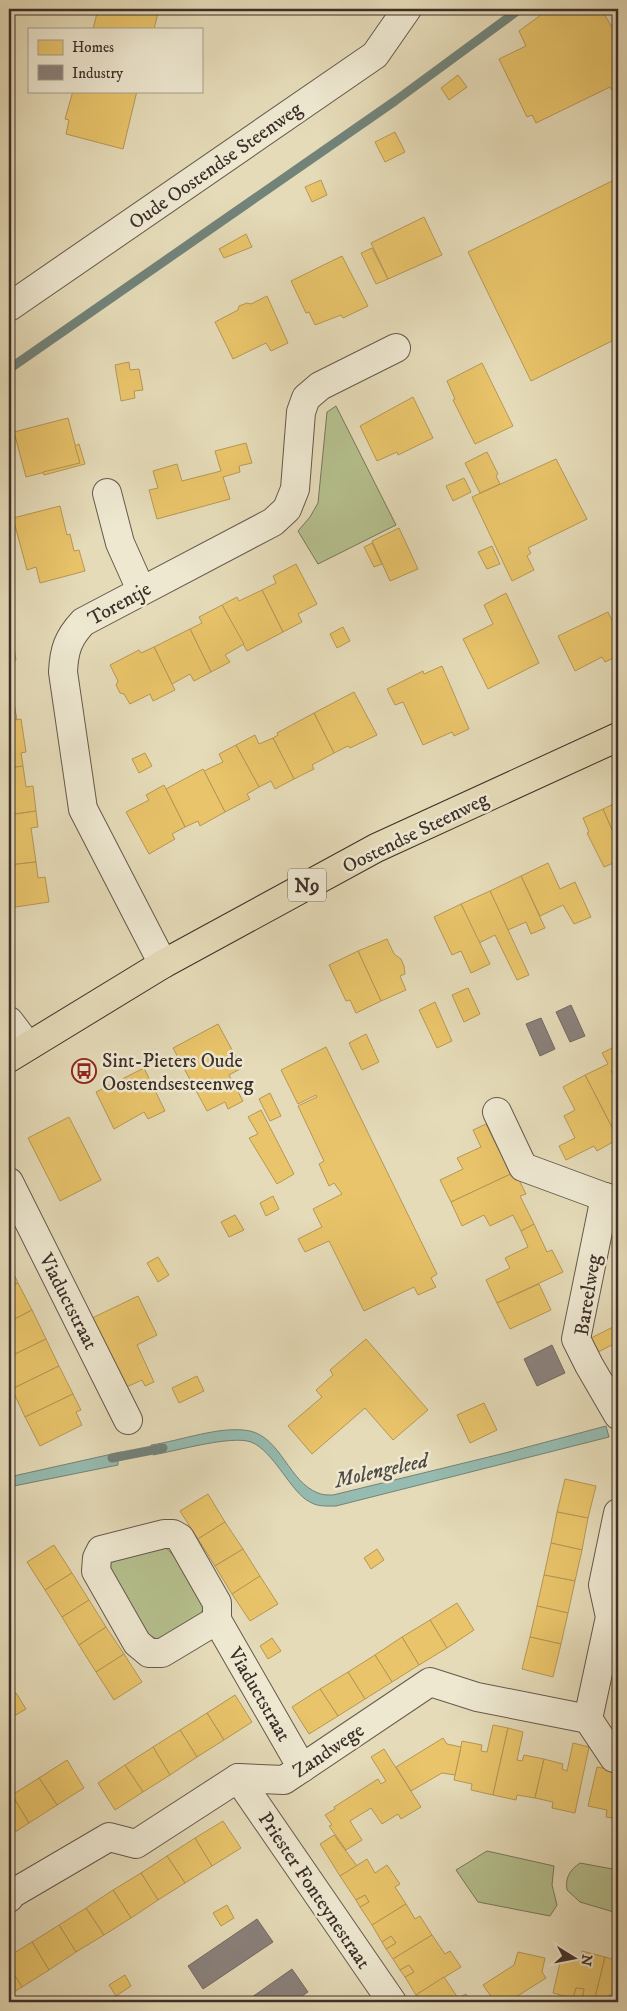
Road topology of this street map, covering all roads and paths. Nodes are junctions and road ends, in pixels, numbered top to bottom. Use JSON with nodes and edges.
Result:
{"nodes":[{"id":1,"x":407,"y":9,"type":"edge"},
{"id":2,"x":9,"y":307,"type":"edge"},
{"id":3,"x":396,"y":348,"type":"dead end"},
{"id":4,"x":107,"y":493,"type":"dead end"},
{"id":5,"x":141,"y":590,"type":"junction"},
{"id":6,"x":618,"y":736,"type":"edge"},
{"id":7,"x":164,"y":964,"type":"junction"},
{"id":8,"x":9,"y":1021,"type":"edge"},
{"id":9,"x":19,"y":1052,"type":"edge"},
{"id":10,"x":497,"y":1112,"type":"dead end"},
{"id":11,"x":9,"y":1182,"type":"edge"},
{"id":12,"x":612,"y":1200,"type":"edge"},
{"id":13,"x":618,"y":1415,"type":"edge"},
{"id":14,"x":128,"y":1420,"type":"dead end"},
{"id":15,"x":618,"y":1513,"type":"edge"},
{"id":16,"x":217,"y":1620,"type":"junction"},
{"id":17,"x":588,"y":1719,"type":"junction"},
{"id":18,"x":618,"y":1759,"type":"edge"},
{"id":19,"x":302,"y":1768,"type":"junction"},
{"id":20,"x":238,"y":1778,"type":"junction"},
{"id":21,"x":9,"y":1898,"type":"edge"},
{"id":22,"x":392,"y":2002,"type":"edge"}],
"edges":[{"from":1,"to":2,"type":"street","name":"Oude Oostendse Steenweg"},
{"from":3,"to":5,"type":"street","name":"Torentje"},
{"from":4,"to":5,"type":"street"},
{"from":5,"to":7,"type":"street","name":"Torentje"},
{"from":6,"to":7,"type":"main road","name":"Oostendse Steenweg","number":"N9"},
{"from":7,"to":9,"type":"main road","name":"Oostendse Steenweg","number":"N9"},
{"from":8,"to":9,"type":"street"},
{"from":10,"to":12,"type":"street"},
{"from":11,"to":14,"type":"street","name":"Viaductstraat"},
{"from":12,"to":13,"type":"street","name":"Bareelweg"},
{"from":15,"to":17,"type":"street"},
{"from":16,"to":16,"type":"street","name":"Viaductstraat"},
{"from":16,"to":19,"type":"street","name":"Viaductstraat"},
{"from":17,"to":18,"type":"street"},
{"from":17,"to":19,"type":"street","name":"Zandwege"},
{"from":19,"to":20,"type":"street","name":"Zandwege"},
{"from":20,"to":21,"type":"street"},
{"from":20,"to":22,"type":"street","name":"Priester Fonteynestraat"}]}
